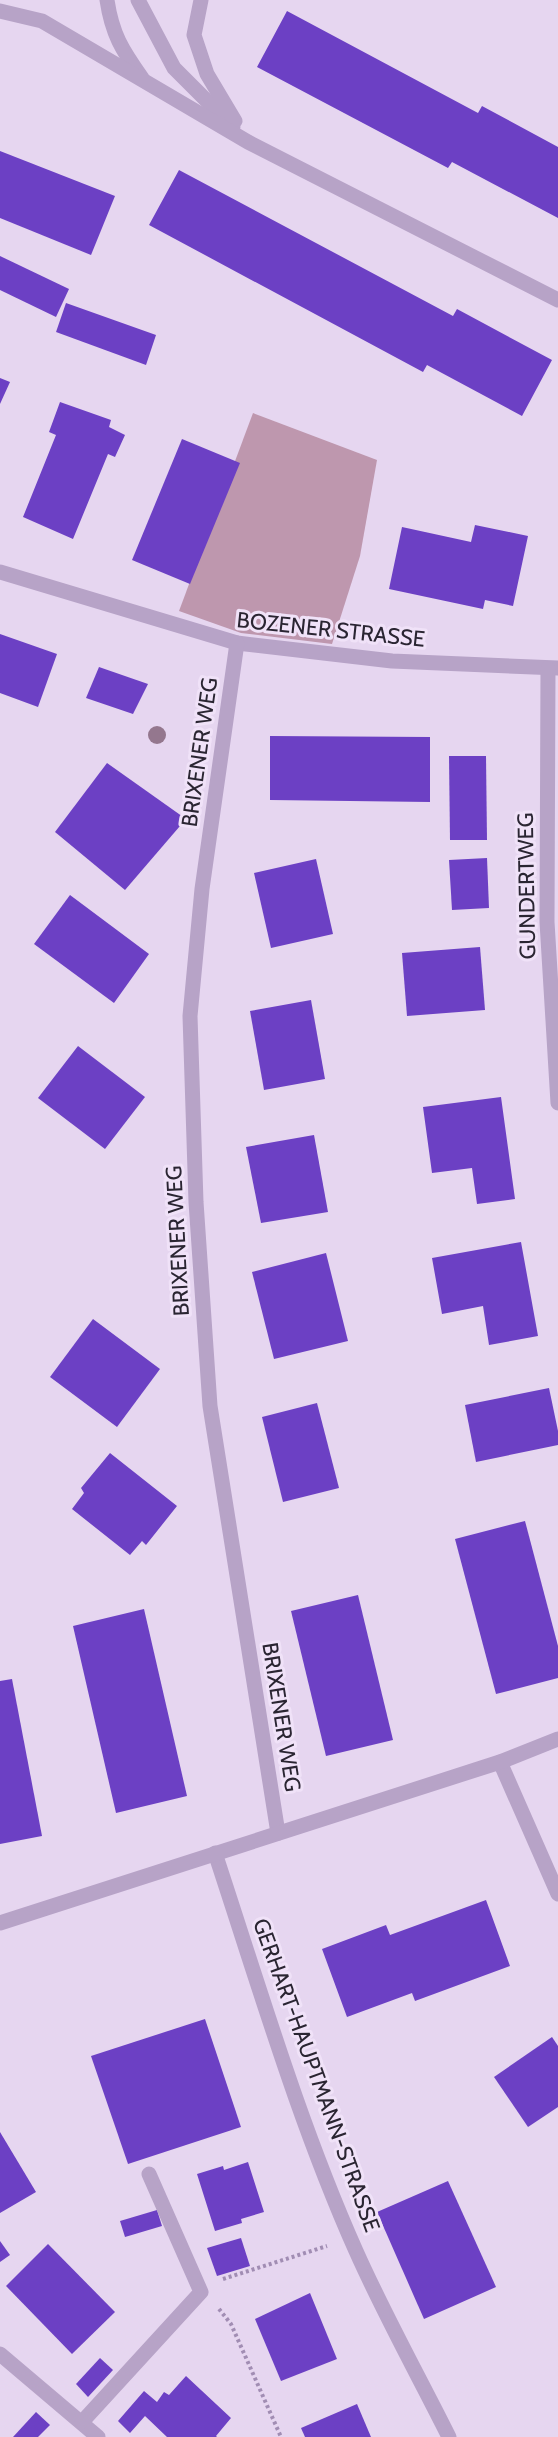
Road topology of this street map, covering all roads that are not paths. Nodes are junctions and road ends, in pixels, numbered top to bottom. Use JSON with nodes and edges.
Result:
{"nodes":[{"id":1,"x":107,"y":0,"type":"edge"},
{"id":2,"x":138,"y":0,"type":"edge"},
{"id":3,"x":201,"y":0,"type":"edge"},
{"id":4,"x":0,"y":11,"type":"edge"},
{"id":5,"x":145,"y":83,"type":"junction"},
{"id":6,"x":248,"y":142,"type":"junction"},
{"id":7,"x":558,"y":300,"type":"edge"},
{"id":8,"x":0,"y":572,"type":"edge"},
{"id":9,"x":237,"y":644,"type":"junction"},
{"id":10,"x":553,"y":668,"type":"edge"},
{"id":11,"x":558,"y":1103,"type":"edge"},
{"id":12,"x":558,"y":1739,"type":"edge"},
{"id":13,"x":500,"y":1762,"type":"junction"},
{"id":14,"x":278,"y":1833,"type":"junction"},
{"id":15,"x":215,"y":1853,"type":"junction"},
{"id":16,"x":558,"y":1894,"type":"edge"},
{"id":17,"x":0,"y":1923,"type":"edge"},
{"id":18,"x":149,"y":2174,"type":"dead end"},
{"id":19,"x":0,"y":2354,"type":"edge"},
{"id":20,"x":82,"y":2422,"type":"junction"},
{"id":21,"x":98,"y":2437,"type":"edge"},
{"id":22,"x":449,"y":2437,"type":"edge"}],
"edges":[{"from":1,"to":5,"type":"street"},
{"from":2,"to":6,"type":"street"},
{"from":3,"to":6,"type":"street"},
{"from":4,"to":5,"type":"street"},
{"from":5,"to":6,"type":"street"},
{"from":6,"to":7,"type":"street"},
{"from":8,"to":9,"type":"street","name":"BOZENER STRASSE"},
{"from":9,"to":10,"type":"street","name":"BOZENER STRASSE"},
{"from":9,"to":14,"type":"street","name":"BRIXENER WEG"},
{"from":10,"to":11,"type":"street","name":"GUNDERTWEG"},
{"from":12,"to":13,"type":"street"},
{"from":13,"to":14,"type":"street"},
{"from":13,"to":16,"type":"street"},
{"from":14,"to":15,"type":"street"},
{"from":15,"to":17,"type":"street"},
{"from":15,"to":22,"type":"street","name":"GERHART-HAUPTMANN-STRASSE"},
{"from":18,"to":20,"type":"street"},
{"from":19,"to":20,"type":"street"},
{"from":20,"to":21,"type":"street"}]}
